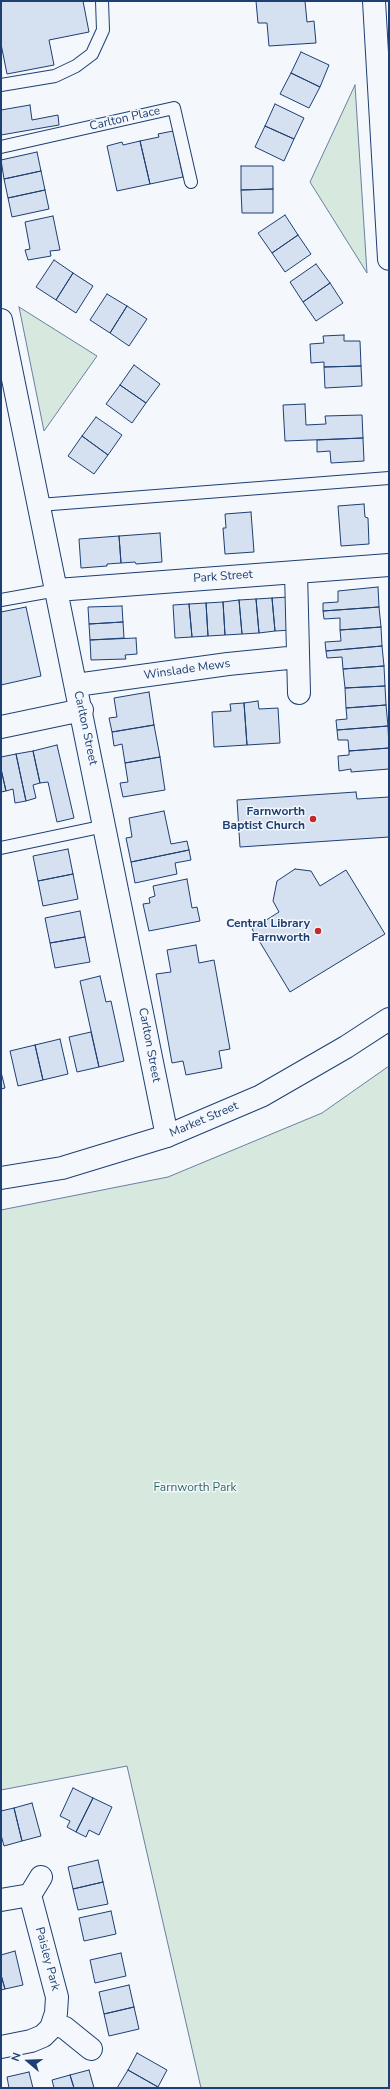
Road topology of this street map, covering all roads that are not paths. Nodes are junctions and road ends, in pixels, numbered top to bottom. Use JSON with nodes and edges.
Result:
{"nodes":[{"id":1,"x":102,"y":1,"type":"edge"},
{"id":2,"x":374,"y":1,"type":"edge"},
{"id":3,"x":1,"y":85,"type":"edge"},
{"id":4,"x":1,"y":147,"type":"edge"},
{"id":5,"x":386,"y":171,"type":"edge"},
{"id":6,"x":191,"y":182,"type":"dead end"},
{"id":7,"x":389,"y":259,"type":"edge"},
{"id":8,"x":2,"y":330,"type":"edge"},
{"id":9,"x":389,"y":478,"type":"edge"},
{"id":10,"x":39,"y":505,"type":"junction"},
{"id":11,"x":389,"y":565,"type":"edge"},
{"id":12,"x":296,"y":572,"type":"junction"},
{"id":13,"x":57,"y":590,"type":"junction"},
{"id":14,"x":1,"y":600,"type":"edge"},
{"id":15,"x":298,"y":657,"type":"junction"},
{"id":16,"x":76,"y":686,"type":"junction"},
{"id":17,"x":299,"y":693,"type":"dead end"},
{"id":18,"x":82,"y":710,"type":"junction"},
{"id":19,"x":1,"y":727,"type":"edge"},
{"id":20,"x":105,"y":826,"type":"junction"},
{"id":21,"x":1,"y":848,"type":"edge"},
{"id":22,"x":389,"y":1019,"type":"edge"},
{"id":23,"x":168,"y":1136,"type":"junction"},
{"id":24,"x":1,"y":1178,"type":"edge"},
{"id":25,"x":1,"y":1900,"type":"edge"},
{"id":26,"x":53,"y":2022,"type":"junction"},
{"id":27,"x":1,"y":2047,"type":"edge"},
{"id":28,"x":91,"y":2049,"type":"dead end"}],
"edges":[{"from":1,"to":3,"type":"lane"},
{"from":2,"to":5,"type":"street"},
{"from":4,"to":6,"type":"lane","name":"Carlton Place"},
{"from":5,"to":7,"type":"street"},
{"from":8,"to":10,"type":"street","name":"Carlton Street"},
{"from":9,"to":10,"type":"lane"},
{"from":10,"to":13,"type":"street","name":"Carlton Street"},
{"from":11,"to":12,"type":"street","name":"Park Street"},
{"from":12,"to":13,"type":"street","name":"Park Street"},
{"from":12,"to":15,"type":"street"},
{"from":13,"to":14,"type":"lane"},
{"from":13,"to":16,"type":"street","name":"Carlton Street"},
{"from":15,"to":16,"type":"street","name":"Winslade Mews"},
{"from":15,"to":17,"type":"street"},
{"from":16,"to":18,"type":"street","name":"Carlton Street"},
{"from":18,"to":19,"type":"street"},
{"from":18,"to":20,"type":"street","name":"Carlton Street"},
{"from":20,"to":21,"type":"lane"},
{"from":20,"to":23,"type":"street","name":"Carlton Street"},
{"from":22,"to":23,"type":"street","name":"Market Street"},
{"from":23,"to":24,"type":"street","name":"Market Street"},
{"from":25,"to":26,"type":"street","name":"Paisley Park"},
{"from":26,"to":27,"type":"street","name":"Paisley Park"},
{"from":26,"to":28,"type":"street"}]}
